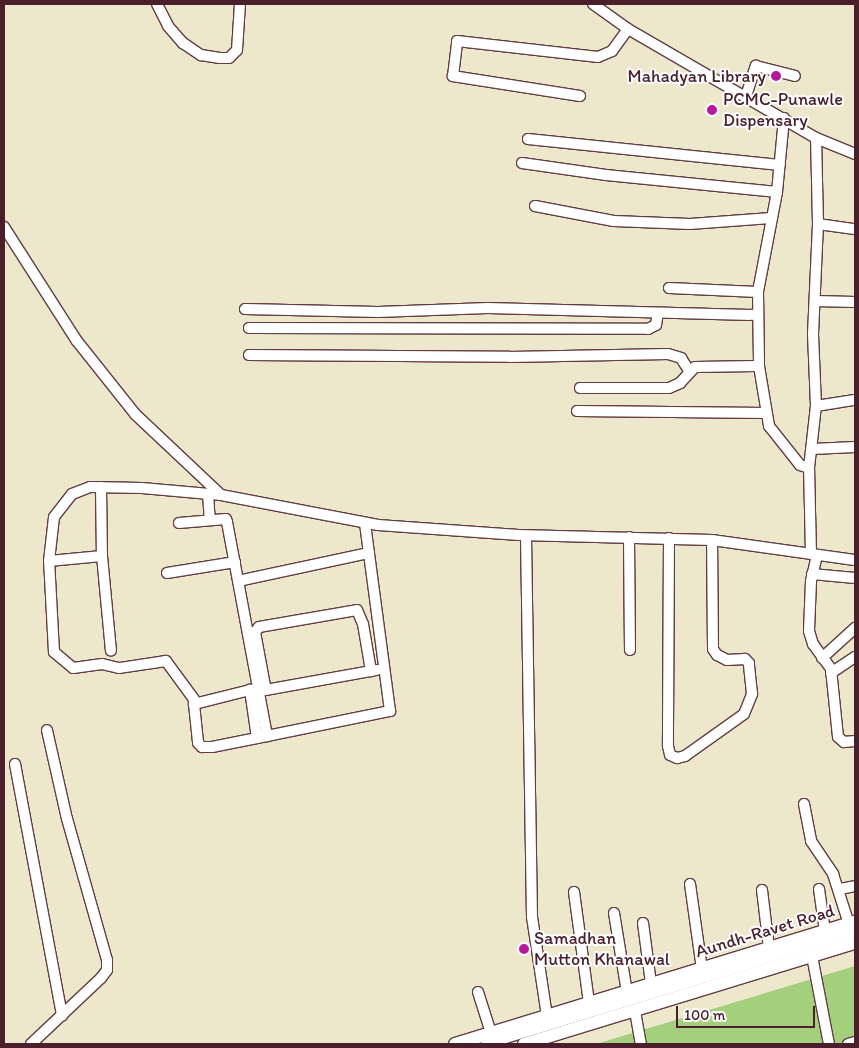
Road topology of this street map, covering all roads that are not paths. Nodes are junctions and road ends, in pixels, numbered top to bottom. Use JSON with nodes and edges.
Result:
{"nodes":[{"id":1,"x":157,"y":4,"type":"edge"},
{"id":2,"x":240,"y":4,"type":"edge"},
{"id":3,"x":593,"y":4,"type":"edge"},
{"id":4,"x":628,"y":29,"type":"junction"},
{"id":5,"x":795,"y":76,"type":"dead end"},
{"id":6,"x":580,"y":96,"type":"dead end"},
{"id":7,"x":746,"y":96,"type":"junction"},
{"id":8,"x":784,"y":118,"type":"junction"},
{"id":9,"x":816,"y":138,"type":"junction"},
{"id":10,"x":528,"y":139,"type":"dead end"},
{"id":11,"x":855,"y":154,"type":"edge"},
{"id":12,"x":522,"y":163,"type":"dead end"},
{"id":13,"x":780,"y":165,"type":"junction"},
{"id":14,"x":777,"y":192,"type":"junction"},
{"id":15,"x":535,"y":206,"type":"dead end"},
{"id":16,"x":771,"y":218,"type":"junction"},
{"id":17,"x":818,"y":224,"type":"junction"},
{"id":18,"x":4,"y":227,"type":"edge"},
{"id":19,"x":855,"y":229,"type":"edge"},
{"id":20,"x":669,"y":288,"type":"dead end"},
{"id":21,"x":758,"y":292,"type":"junction"},
{"id":22,"x":815,"y":301,"type":"junction"},
{"id":23,"x":855,"y":302,"type":"edge"},
{"id":24,"x":245,"y":309,"type":"dead end"},
{"id":25,"x":658,"y":313,"type":"junction"},
{"id":26,"x":758,"y":315,"type":"junction"},
{"id":27,"x":249,"y":328,"type":"dead end"},
{"id":28,"x":249,"y":355,"type":"dead end"},
{"id":29,"x":759,"y":366,"type":"junction"},
{"id":30,"x":689,"y":371,"type":"junction"},
{"id":31,"x":580,"y":388,"type":"dead end"},
{"id":32,"x":855,"y":400,"type":"edge"},
{"id":33,"x":816,"y":406,"type":"junction"},
{"id":34,"x":577,"y":411,"type":"dead end"},
{"id":35,"x":766,"y":413,"type":"junction"},
{"id":36,"x":855,"y":447,"type":"edge"},
{"id":37,"x":812,"y":449,"type":"junction"},
{"id":38,"x":809,"y":468,"type":"junction"},
{"id":39,"x":101,"y":487,"type":"junction"},
{"id":40,"x":208,"y":494,"type":"junction"},
{"id":41,"x":221,"y":495,"type":"junction"},
{"id":42,"x":210,"y":520,"type":"junction"},
{"id":43,"x":180,"y":523,"type":"dead end"},
{"id":44,"x":365,"y":524,"type":"junction"},
{"id":45,"x":526,"y":536,"type":"junction"},
{"id":46,"x":628,"y":537,"type":"junction"},
{"id":47,"x":669,"y":538,"type":"junction"},
{"id":48,"x":712,"y":540,"type":"junction"},
{"id":49,"x":369,"y":553,"type":"junction"},
{"id":50,"x":814,"y":555,"type":"junction"},
{"id":51,"x":102,"y":556,"type":"junction"},
{"id":52,"x":855,"y":560,"type":"edge"},
{"id":53,"x":49,"y":561,"type":"junction"},
{"id":54,"x":234,"y":562,"type":"junction"},
{"id":55,"x":167,"y":573,"type":"dead end"},
{"id":56,"x":812,"y":574,"type":"junction"},
{"id":57,"x":855,"y":578,"type":"edge"},
{"id":58,"x":238,"y":581,"type":"junction"},
{"id":59,"x":855,"y":628,"type":"edge"},
{"id":60,"x":630,"y":650,"type":"dead end"},
{"id":61,"x":111,"y":651,"type":"dead end"},
{"id":62,"x":855,"y":656,"type":"edge"},
{"id":63,"x":822,"y":658,"type":"junction"},
{"id":64,"x":385,"y":669,"type":"junction"},
{"id":65,"x":371,"y":671,"type":"junction"},
{"id":66,"x":832,"y":674,"type":"junction"},
{"id":67,"x":263,"y":690,"type":"junction"},
{"id":68,"x":196,"y":702,"type":"junction"},
{"id":69,"x":47,"y":730,"type":"dead end"},
{"id":70,"x":262,"y":737,"type":"junction"},
{"id":71,"x":855,"y":741,"type":"edge"},
{"id":72,"x":15,"y":764,"type":"dead end"},
{"id":73,"x":804,"y":804,"type":"dead end"},
{"id":74,"x":690,"y":884,"type":"dead end"},
{"id":75,"x":855,"y":886,"type":"edge"},
{"id":76,"x":819,"y":889,"type":"dead end"},
{"id":77,"x":840,"y":889,"type":"junction"},
{"id":78,"x":762,"y":890,"type":"dead end"},
{"id":79,"x":574,"y":892,"type":"dead end"},
{"id":80,"x":614,"y":913,"type":"dead end"},
{"id":81,"x":643,"y":923,"type":"dead end"},
{"id":82,"x":853,"y":926,"type":"edge"},
{"id":83,"x":825,"y":931,"type":"junction"},
{"id":84,"x":855,"y":943,"type":"edge"},
{"id":85,"x":769,"y":948,"type":"junction"},
{"id":86,"x":812,"y":956,"type":"junction"},
{"id":87,"x":702,"y":969,"type":"junction"},
{"id":88,"x":651,"y":984,"type":"junction"},
{"id":89,"x":478,"y":992,"type":"dead end"},
{"id":90,"x":627,"y":992,"type":"junction"},
{"id":91,"x":589,"y":1003,"type":"junction"},
{"id":92,"x":635,"y":1010,"type":"junction"},
{"id":93,"x":62,"y":1016,"type":"junction"},
{"id":94,"x":547,"y":1016,"type":"junction"},
{"id":95,"x":489,"y":1039,"type":"edge"},
{"id":96,"x":855,"y":1042,"type":"edge"},
{"id":97,"x":31,"y":1044,"type":"edge"},
{"id":98,"x":455,"y":1044,"type":"edge"},
{"id":99,"x":524,"y":1044,"type":"edge"},
{"id":100,"x":641,"y":1044,"type":"edge"},
{"id":101,"x":829,"y":1044,"type":"edge"},
{"id":102,"x":848,"y":1044,"type":"edge"}],
"edges":[{"from":1,"to":2,"type":"street"},
{"from":3,"to":4,"type":"street"},
{"from":4,"to":6,"type":"street"},
{"from":4,"to":7,"type":"street"},
{"from":5,"to":7,"type":"street"},
{"from":7,"to":8,"type":"street"},
{"from":8,"to":9,"type":"street"},
{"from":8,"to":13,"type":"street"},
{"from":9,"to":11,"type":"street"},
{"from":9,"to":17,"type":"street"},
{"from":10,"to":13,"type":"street"},
{"from":12,"to":14,"type":"street"},
{"from":13,"to":14,"type":"street"},
{"from":14,"to":16,"type":"street"},
{"from":15,"to":16,"type":"street"},
{"from":16,"to":21,"type":"street"},
{"from":17,"to":19,"type":"street"},
{"from":17,"to":22,"type":"street"},
{"from":18,"to":41,"type":"street"},
{"from":20,"to":21,"type":"street"},
{"from":21,"to":26,"type":"street"},
{"from":22,"to":23,"type":"street"},
{"from":22,"to":33,"type":"street"},
{"from":24,"to":25,"type":"street"},
{"from":25,"to":26,"type":"street"},
{"from":25,"to":27,"type":"street"},
{"from":26,"to":29,"type":"street"},
{"from":28,"to":30,"type":"street"},
{"from":29,"to":30,"type":"street"},
{"from":29,"to":35,"type":"street"},
{"from":30,"to":31,"type":"street"},
{"from":32,"to":33,"type":"street"},
{"from":33,"to":37,"type":"street"},
{"from":34,"to":35,"type":"street"},
{"from":35,"to":38,"type":"street"},
{"from":36,"to":37,"type":"street"},
{"from":37,"to":38,"type":"street"},
{"from":38,"to":50,"type":"street"},
{"from":39,"to":40,"type":"street"},
{"from":39,"to":51,"type":"street"},
{"from":39,"to":53,"type":"street"},
{"from":40,"to":41,"type":"street"},
{"from":40,"to":42,"type":"street"},
{"from":41,"to":44,"type":"street"},
{"from":42,"to":43,"type":"street"},
{"from":42,"to":54,"type":"street"},
{"from":44,"to":45,"type":"street"},
{"from":44,"to":49,"type":"street"},
{"from":45,"to":46,"type":"street"},
{"from":45,"to":94,"type":"street"},
{"from":46,"to":47,"type":"street"},
{"from":46,"to":60,"type":"street"},
{"from":47,"to":48,"type":"street"},
{"from":47,"to":48,"type":"street"},
{"from":48,"to":50,"type":"street"},
{"from":49,"to":58,"type":"street"},
{"from":49,"to":64,"type":"street"},
{"from":50,"to":52,"type":"street"},
{"from":50,"to":56,"type":"street"},
{"from":51,"to":53,"type":"street"},
{"from":51,"to":61,"type":"street"},
{"from":53,"to":68,"type":"street"},
{"from":54,"to":55,"type":"street"},
{"from":54,"to":58,"type":"street"},
{"from":56,"to":57,"type":"street"},
{"from":56,"to":63,"type":"street"},
{"from":58,"to":67,"type":"street"},
{"from":59,"to":63,"type":"street"},
{"from":62,"to":66,"type":"street"},
{"from":63,"to":66,"type":"street"},
{"from":64,"to":65,"type":"street"},
{"from":64,"to":70,"type":"street"},
{"from":65,"to":67,"type":"street"},
{"from":65,"to":67,"type":"street"},
{"from":66,"to":71,"type":"street"},
{"from":67,"to":70,"type":"street"},
{"from":68,"to":70,"type":"street"},
{"from":68,"to":70,"type":"street"},
{"from":69,"to":93,"type":"street"},
{"from":72,"to":93,"type":"street"},
{"from":73,"to":77,"type":"street"},
{"from":74,"to":87,"type":"street"},
{"from":75,"to":77,"type":"street"},
{"from":76,"to":83,"type":"street"},
{"from":77,"to":82,"type":"street"},
{"from":78,"to":85,"type":"street"},
{"from":79,"to":91,"type":"street"},
{"from":80,"to":90,"type":"street"},
{"from":81,"to":88,"type":"street"},
{"from":82,"to":83,"type":"main road","name":"Aundh-Ravet Road"},
{"from":82,"to":95,"type":"street"},
{"from":83,"to":85,"type":"main road","name":"Aundh-Ravet Road"},
{"from":84,"to":86,"type":"main road"},
{"from":85,"to":87,"type":"main road","name":"Aundh-Ravet Road"},
{"from":86,"to":92,"type":"main road"},
{"from":86,"to":101,"type":"street"},
{"from":87,"to":88,"type":"main road","name":"Aundh-Ravet Road"},
{"from":88,"to":90,"type":"main road","name":"Aundh-Ravet Road"},
{"from":89,"to":95,"type":"street"},
{"from":90,"to":91,"type":"main road","name":"Aundh-Ravet Road"},
{"from":91,"to":94,"type":"main road","name":"Aundh-Ravet Road"},
{"from":92,"to":99,"type":"main road"},
{"from":92,"to":100,"type":"street"},
{"from":93,"to":97,"type":"street"},
{"from":94,"to":95,"type":"main road","name":"Aundh-Ravet Road"},
{"from":95,"to":98,"type":"main road","name":"Aundh-Ravet Road"},
{"from":96,"to":102,"type":"street"}]}
